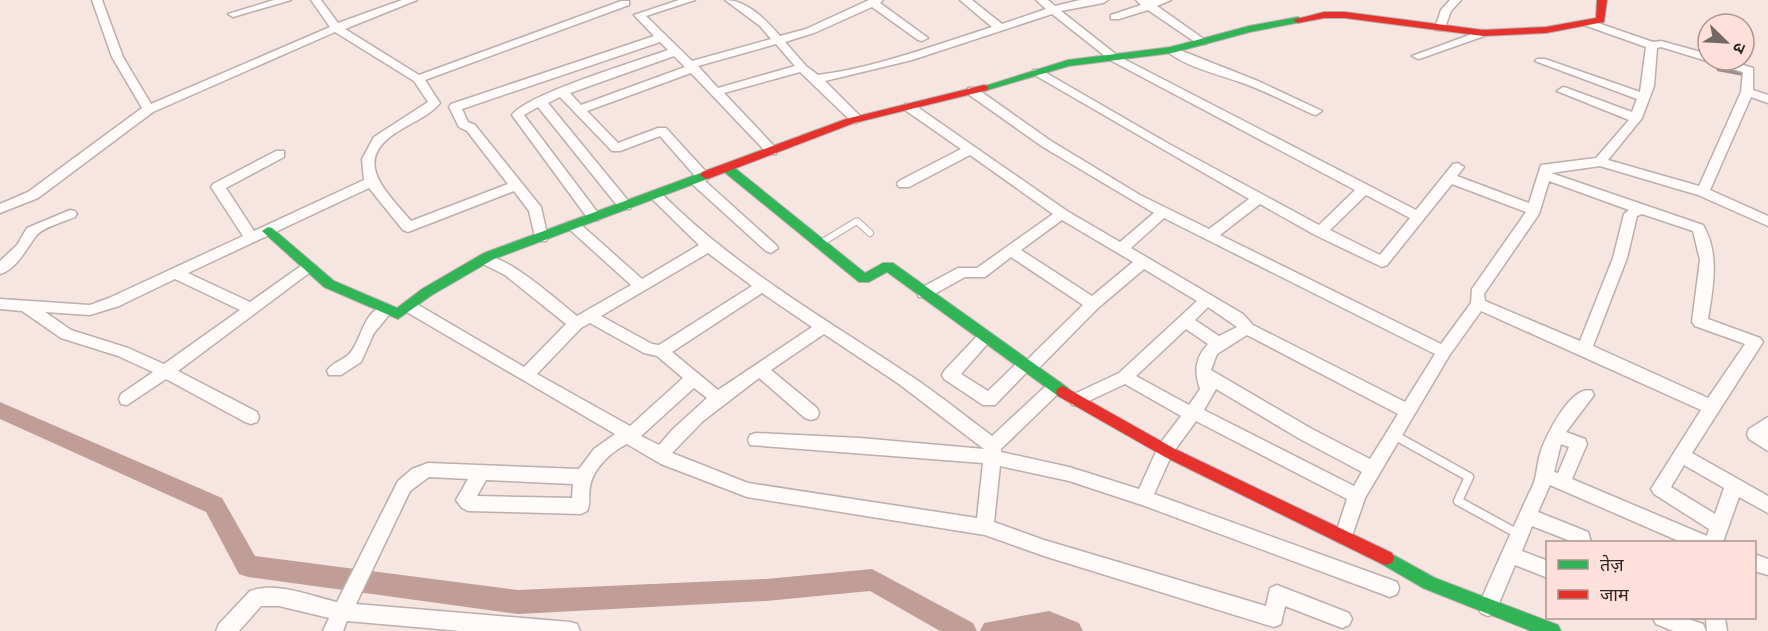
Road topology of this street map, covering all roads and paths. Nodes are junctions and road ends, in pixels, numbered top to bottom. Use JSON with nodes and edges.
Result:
{"nodes":[{"id":1,"x":97,"y":0,"type":"edge"},
{"id":2,"x":286,"y":0,"type":"edge"},
{"id":3,"x":316,"y":0,"type":"edge"},
{"id":4,"x":412,"y":0,"type":"edge"},
{"id":5,"x":690,"y":0,"type":"edge"},
{"id":6,"x":730,"y":0,"type":"edge"},
{"id":7,"x":965,"y":0,"type":"edge"},
{"id":8,"x":1041,"y":0,"type":"edge"},
{"id":9,"x":1103,"y":0,"type":"edge"},
{"id":10,"x":1142,"y":0,"type":"edge"},
{"id":11,"x":1166,"y":0,"type":"edge"},
{"id":12,"x":1456,"y":0,"type":"edge"},
{"id":13,"x":1602,"y":0,"type":"edge"},
{"id":14,"x":622,"y":1,"type":"edge"},
{"id":15,"x":876,"y":2,"type":"edge"},
{"id":16,"x":1070,"y":2,"type":"edge"},
{"id":17,"x":392,"y":3,"type":"edge"},
{"id":18,"x":1153,"y":6,"type":"junction"},
{"id":19,"x":1053,"y":10,"type":"junction"},
{"id":20,"x":233,"y":14,"type":"dead end"},
{"id":21,"x":639,"y":15,"type":"junction"},
{"id":22,"x":1115,"y":17,"type":"dead end"},
{"id":23,"x":1588,"y":23,"type":"junction"},
{"id":24,"x":336,"y":28,"type":"junction"},
{"id":25,"x":1000,"y":28,"type":"junction"},
{"id":26,"x":1440,"y":28,"type":"junction"},
{"id":27,"x":1483,"y":33,"type":"junction"},
{"id":28,"x":663,"y":37,"type":"junction"},
{"id":29,"x":922,"y":38,"type":"dead end"},
{"id":30,"x":776,"y":39,"type":"junction"},
{"id":31,"x":1202,"y":42,"type":"junction"},
{"id":32,"x":1652,"y":45,"type":"junction"},
{"id":33,"x":1172,"y":50,"type":"junction"},
{"id":34,"x":676,"y":51,"type":"junction"},
{"id":35,"x":1696,"y":54,"type":"edge"},
{"id":36,"x":1418,"y":57,"type":"dead end"},
{"id":37,"x":1114,"y":58,"type":"junction"},
{"id":38,"x":1540,"y":61,"type":"dead end"},
{"id":39,"x":691,"y":67,"type":"junction"},
{"id":40,"x":802,"y":68,"type":"junction"},
{"id":41,"x":1037,"y":72,"type":"junction"},
{"id":42,"x":1749,"y":72,"type":"edge"},
{"id":43,"x":418,"y":79,"type":"junction"},
{"id":44,"x":816,"y":79,"type":"junction"},
{"id":45,"x":972,"y":91,"type":"junction"},
{"id":46,"x":1563,"y":91,"type":"dead end"},
{"id":47,"x":716,"y":92,"type":"junction"},
{"id":48,"x":1747,"y":92,"type":"junction"},
{"id":49,"x":562,"y":93,"type":"junction"},
{"id":50,"x":1643,"y":97,"type":"junction"},
{"id":51,"x":1768,"y":99,"type":"edge"},
{"id":52,"x":541,"y":102,"type":"junction"},
{"id":53,"x":909,"y":107,"type":"junction"},
{"id":54,"x":149,"y":109,"type":"junction"},
{"id":55,"x":579,"y":110,"type":"junction"},
{"id":56,"x":1316,"y":111,"type":"dead end"},
{"id":57,"x":1635,"y":118,"type":"junction"},
{"id":58,"x":856,"y":119,"type":"junction"},
{"id":59,"x":970,"y":150,"type":"junction"},
{"id":60,"x":772,"y":151,"type":"junction"},
{"id":61,"x":280,"y":154,"type":"dead end"},
{"id":62,"x":1600,"y":162,"type":"junction"},
{"id":63,"x":727,"y":168,"type":"junction"},
{"id":64,"x":1544,"y":175,"type":"junction"},
{"id":65,"x":700,"y":179,"type":"junction"},
{"id":66,"x":372,"y":182,"type":"junction"},
{"id":67,"x":904,"y":184,"type":"dead end"},
{"id":68,"x":516,"y":185,"type":"junction"},
{"id":69,"x":1363,"y":190,"type":"junction"},
{"id":70,"x":1703,"y":192,"type":"junction"},
{"id":71,"x":655,"y":195,"type":"junction"},
{"id":72,"x":1258,"y":199,"type":"junction"},
{"id":73,"x":625,"y":206,"type":"junction"},
{"id":74,"x":1641,"y":209,"type":"junction"},
{"id":75,"x":0,"y":210,"type":"edge"},
{"id":76,"x":1534,"y":210,"type":"junction"},
{"id":77,"x":1162,"y":213,"type":"junction"},
{"id":78,"x":70,"y":214,"type":"dead end"},
{"id":79,"x":1062,"y":214,"type":"junction"},
{"id":80,"x":594,"y":217,"type":"junction"},
{"id":81,"x":1418,"y":217,"type":"junction"},
{"id":82,"x":1768,"y":221,"type":"edge"},
{"id":83,"x":573,"y":225,"type":"junction"},
{"id":84,"x":268,"y":231,"type":"junction"},
{"id":85,"x":1320,"y":232,"type":"junction"},
{"id":86,"x":870,"y":233,"type":"dead end"},
{"id":87,"x":1209,"y":236,"type":"junction"},
{"id":88,"x":252,"y":238,"type":"junction"},
{"id":89,"x":541,"y":238,"type":"junction"},
{"id":90,"x":820,"y":243,"type":"junction"},
{"id":91,"x":709,"y":246,"type":"junction"},
{"id":92,"x":771,"y":248,"type":"dead end"},
{"id":93,"x":1121,"y":249,"type":"junction"},
{"id":94,"x":1012,"y":251,"type":"junction"},
{"id":95,"x":484,"y":258,"type":"junction"},
{"id":96,"x":1143,"y":262,"type":"junction"},
{"id":97,"x":310,"y":267,"type":"junction"},
{"id":98,"x":0,"y":269,"type":"edge"},
{"id":99,"x":174,"y":273,"type":"junction"},
{"id":100,"x":640,"y":285,"type":"junction"},
{"id":101,"x":764,"y":285,"type":"junction"},
{"id":102,"x":924,"y":293,"type":"junction"},
{"id":103,"x":1207,"y":300,"type":"junction"},
{"id":104,"x":0,"y":304,"type":"edge"},
{"id":105,"x":1093,"y":304,"type":"junction"},
{"id":106,"x":1478,"y":304,"type":"junction"},
{"id":107,"x":410,"y":306,"type":"junction"},
{"id":108,"x":28,"y":308,"type":"junction"},
{"id":109,"x":251,"y":309,"type":"junction"},
{"id":110,"x":387,"y":309,"type":"junction"},
{"id":111,"x":582,"y":320,"type":"junction"},
{"id":112,"x":1185,"y":321,"type":"junction"},
{"id":113,"x":823,"y":327,"type":"junction"},
{"id":114,"x":1248,"y":329,"type":"junction"},
{"id":115,"x":984,"y":338,"type":"junction"},
{"id":116,"x":1217,"y":342,"type":"junction"},
{"id":117,"x":1584,"y":349,"type":"junction"},
{"id":118,"x":661,"y":351,"type":"junction"},
{"id":119,"x":1444,"y":352,"type":"junction"},
{"id":120,"x":1027,"y":367,"type":"junction"},
{"id":121,"x":760,"y":370,"type":"junction"},
{"id":122,"x":165,"y":371,"type":"junction"},
{"id":123,"x":335,"y":371,"type":"dead end"},
{"id":124,"x":1203,"y":373,"type":"junction"},
{"id":125,"x":526,"y":375,"type":"junction"},
{"id":126,"x":1125,"y":377,"type":"junction"},
{"id":127,"x":694,"y":378,"type":"junction"},
{"id":128,"x":1055,"y":387,"type":"junction"},
{"id":129,"x":1586,"y":395,"type":"dead end"},
{"id":130,"x":717,"y":398,"type":"junction"},
{"id":131,"x":127,"y":399,"type":"dead end"},
{"id":132,"x":1078,"y":400,"type":"junction"},
{"id":133,"x":1711,"y":407,"type":"junction"},
{"id":134,"x":1408,"y":411,"type":"junction"},
{"id":135,"x":811,"y":413,"type":"dead end"},
{"id":136,"x":1192,"y":414,"type":"junction"},
{"id":137,"x":251,"y":417,"type":"dead end"},
{"id":138,"x":1768,"y":424,"type":"edge"},
{"id":139,"x":631,"y":435,"type":"junction"},
{"id":140,"x":1394,"y":435,"type":"junction"},
{"id":141,"x":1557,"y":435,"type":"junction"},
{"id":142,"x":756,"y":440,"type":"dead end"},
{"id":143,"x":1768,"y":444,"type":"edge"},
{"id":144,"x":1165,"y":450,"type":"junction"},
{"id":145,"x":992,"y":451,"type":"junction"},
{"id":146,"x":662,"y":454,"type":"junction"},
{"id":147,"x":1681,"y":456,"type":"junction"},
{"id":148,"x":1373,"y":469,"type":"junction"},
{"id":149,"x":481,"y":472,"type":"junction"},
{"id":150,"x":585,"y":477,"type":"junction"},
{"id":151,"x":1553,"y":480,"type":"junction"},
{"id":152,"x":1734,"y":485,"type":"junction"},
{"id":153,"x":1357,"y":496,"type":"junction"},
{"id":154,"x":1144,"y":498,"type":"junction"},
{"id":155,"x":1768,"y":505,"type":"edge"},
{"id":156,"x":1528,"y":516,"type":"junction"},
{"id":157,"x":986,"y":527,"type":"junction"},
{"id":158,"x":1717,"y":534,"type":"edge"},
{"id":159,"x":1520,"y":535,"type":"junction"},
{"id":160,"x":1344,"y":536,"type":"junction"},
{"id":161,"x":1582,"y":541,"type":"edge"},
{"id":162,"x":1696,"y":541,"type":"edge"},
{"id":163,"x":1511,"y":555,"type":"junction"},
{"id":164,"x":1546,"y":569,"type":"edge"},
{"id":165,"x":1390,"y":588,"type":"dead end"},
{"id":166,"x":346,"y":604,"type":"junction"},
{"id":167,"x":1488,"y":607,"type":"junction"},
{"id":168,"x":1342,"y":619,"type":"dead end"},
{"id":169,"x":1666,"y":619,"type":"edge"},
{"id":170,"x":455,"y":626,"type":"edge"},
{"id":171,"x":226,"y":631,"type":"edge"},
{"id":172,"x":333,"y":631,"type":"edge"},
{"id":173,"x":570,"y":631,"type":"edge"},
{"id":174,"x":1552,"y":631,"type":"edge"},
{"id":175,"x":1696,"y":631,"type":"edge"}],
"edges":[{"from":1,"to":54,"type":"street"},
{"from":2,"to":20,"type":"street"},
{"from":3,"to":24,"type":"street"},
{"from":4,"to":17,"type":"street"},
{"from":5,"to":21,"type":"street"},
{"from":6,"to":30,"type":"street"},
{"from":7,"to":25,"type":"street"},
{"from":8,"to":19,"type":"street"},
{"from":9,"to":16,"type":"street"},
{"from":10,"to":18,"type":"street"},
{"from":11,"to":18,"type":"street"},
{"from":12,"to":26,"type":"street"},
{"from":13,"to":23,"type":"street"},
{"from":14,"to":21,"type":"street"},
{"from":14,"to":43,"type":"street"},
{"from":15,"to":29,"type":"street"},
{"from":15,"to":30,"type":"street"},
{"from":16,"to":19,"type":"street"},
{"from":17,"to":24,"type":"street"},
{"from":18,"to":22,"type":"street"},
{"from":18,"to":31,"type":"street"},
{"from":19,"to":25,"type":"street"},
{"from":19,"to":37,"type":"street"},
{"from":21,"to":28,"type":"street"},
{"from":23,"to":27,"type":"street"},
{"from":23,"to":32,"type":"street"},
{"from":24,"to":43,"type":"street"},
{"from":24,"to":54,"type":"street"},
{"from":25,"to":44,"type":"street"},
{"from":26,"to":27,"type":"street"},
{"from":26,"to":31,"type":"street"},
{"from":27,"to":36,"type":"street"},
{"from":28,"to":34,"type":"street"},
{"from":28,"to":68,"type":"street"},
{"from":30,"to":39,"type":"street"},
{"from":30,"to":40,"type":"street"},
{"from":31,"to":33,"type":"street"},
{"from":32,"to":35,"type":"street"},
{"from":32,"to":50,"type":"street"},
{"from":33,"to":37,"type":"street"},
{"from":33,"to":56,"type":"street"},
{"from":34,"to":39,"type":"street"},
{"from":34,"to":49,"type":"street"},
{"from":37,"to":41,"type":"street"},
{"from":37,"to":69,"type":"street"},
{"from":38,"to":50,"type":"street"},
{"from":39,"to":47,"type":"street"},
{"from":39,"to":55,"type":"street"},
{"from":40,"to":44,"type":"street"},
{"from":40,"to":47,"type":"street"},
{"from":41,"to":45,"type":"street"},
{"from":41,"to":72,"type":"street"},
{"from":42,"to":48,"type":"street"},
{"from":43,"to":66,"type":"street"},
{"from":44,"to":58,"type":"street"},
{"from":45,"to":53,"type":"street"},
{"from":45,"to":77,"type":"street"},
{"from":46,"to":57,"type":"street"},
{"from":47,"to":60,"type":"street"},
{"from":48,"to":51,"type":"street"},
{"from":48,"to":70,"type":"street"},
{"from":49,"to":52,"type":"street"},
{"from":49,"to":55,"type":"street"},
{"from":50,"to":57,"type":"street"},
{"from":52,"to":73,"type":"street"},
{"from":52,"to":80,"type":"street"},
{"from":53,"to":58,"type":"street"},
{"from":53,"to":59,"type":"street"},
{"from":54,"to":75,"type":"street"},
{"from":55,"to":65,"type":"street"},
{"from":57,"to":62,"type":"street"},
{"from":58,"to":60,"type":"street"},
{"from":59,"to":67,"type":"street"},
{"from":59,"to":79,"type":"street"},
{"from":60,"to":63,"type":"street"},
{"from":61,"to":88,"type":"street"},
{"from":62,"to":64,"type":"street"},
{"from":62,"to":70,"type":"street"},
{"from":63,"to":65,"type":"street"},
{"from":63,"to":90,"type":"street"},
{"from":64,"to":74,"type":"street"},
{"from":64,"to":76,"type":"street"},
{"from":65,"to":71,"type":"street"},
{"from":65,"to":92,"type":"street"},
{"from":66,"to":68,"type":"street"},
{"from":66,"to":84,"type":"street"},
{"from":68,"to":89,"type":"street"},
{"from":69,"to":81,"type":"street"},
{"from":69,"to":85,"type":"street"},
{"from":70,"to":82,"type":"street"},
{"from":71,"to":73,"type":"street"},
{"from":71,"to":91,"type":"street"},
{"from":72,"to":85,"type":"street"},
{"from":72,"to":87,"type":"street"},
{"from":73,"to":80,"type":"street"},
{"from":74,"to":117,"type":"street"},
{"from":74,"to":133,"type":"street"},
{"from":76,"to":81,"type":"street"},
{"from":76,"to":106,"type":"street"},
{"from":77,"to":87,"type":"street"},
{"from":77,"to":93,"type":"street"},
{"from":78,"to":98,"type":"street"},
{"from":79,"to":93,"type":"street"},
{"from":79,"to":94,"type":"street"},
{"from":80,"to":83,"type":"street"},
{"from":81,"to":85,"type":"street"},
{"from":83,"to":89,"type":"street"},
{"from":83,"to":100,"type":"street"},
{"from":84,"to":88,"type":"street"},
{"from":84,"to":97,"type":"street"},
{"from":86,"to":90,"type":"lane"},
{"from":87,"to":119,"type":"street"},
{"from":88,"to":99,"type":"street"},
{"from":89,"to":95,"type":"street"},
{"from":90,"to":102,"type":"street"},
{"from":91,"to":100,"type":"street"},
{"from":91,"to":101,"type":"street"},
{"from":93,"to":96,"type":"street"},
{"from":94,"to":102,"type":"street"},
{"from":94,"to":105,"type":"street"},
{"from":95,"to":107,"type":"street"},
{"from":95,"to":111,"type":"street"},
{"from":96,"to":103,"type":"street"},
{"from":96,"to":105,"type":"street"},
{"from":97,"to":109,"type":"street"},
{"from":97,"to":110,"type":"street"},
{"from":99,"to":108,"type":"street"},
{"from":99,"to":109,"type":"street"},
{"from":100,"to":111,"type":"street"},
{"from":101,"to":113,"type":"street"},
{"from":101,"to":118,"type":"street"},
{"from":102,"to":115,"type":"street"},
{"from":103,"to":112,"type":"street"},
{"from":103,"to":114,"type":"street"},
{"from":104,"to":108,"type":"street"},
{"from":105,"to":120,"type":"street"},
{"from":106,"to":117,"type":"street"},
{"from":106,"to":119,"type":"street"},
{"from":107,"to":110,"type":"street"},
{"from":107,"to":125,"type":"street"},
{"from":108,"to":122,"type":"street"},
{"from":109,"to":122,"type":"street"},
{"from":110,"to":123,"type":"street"},
{"from":111,"to":118,"type":"street"},
{"from":111,"to":125,"type":"street"},
{"from":112,"to":116,"type":"street"},
{"from":112,"to":126,"type":"street"},
{"from":113,"to":121,"type":"street"},
{"from":113,"to":145,"type":"street"},
{"from":114,"to":116,"type":"street"},
{"from":114,"to":134,"type":"street"},
{"from":115,"to":120,"type":"street"},
{"from":115,"to":120,"type":"street"},
{"from":116,"to":124,"type":"street"},
{"from":117,"to":133,"type":"street"},
{"from":118,"to":127,"type":"street"},
{"from":119,"to":134,"type":"street"},
{"from":120,"to":128,"type":"street"},
{"from":121,"to":130,"type":"street"},
{"from":121,"to":135,"type":"street"},
{"from":122,"to":131,"type":"street"},
{"from":122,"to":137,"type":"street"},
{"from":124,"to":136,"type":"street"},
{"from":124,"to":148,"type":"street"},
{"from":125,"to":139,"type":"street"},
{"from":126,"to":132,"type":"street"},
{"from":126,"to":136,"type":"street"},
{"from":127,"to":130,"type":"street"},
{"from":127,"to":139,"type":"street"},
{"from":128,"to":132,"type":"street"},
{"from":128,"to":145,"type":"street"},
{"from":129,"to":141,"type":"street"},
{"from":130,"to":146,"type":"street"},
{"from":132,"to":144,"type":"street"},
{"from":133,"to":147,"type":"street"},
{"from":134,"to":140,"type":"street"},
{"from":136,"to":144,"type":"street"},
{"from":136,"to":153,"type":"street"},
{"from":138,"to":143,"type":"street"},
{"from":139,"to":146,"type":"street"},
{"from":139,"to":150,"type":"street"},
{"from":140,"to":148,"type":"street"},
{"from":140,"to":159,"type":"lane"},
{"from":141,"to":151,"type":"street"},
{"from":141,"to":151,"type":"street"},
{"from":142,"to":145,"type":"street"},
{"from":144,"to":154,"type":"street"},
{"from":144,"to":160,"type":"street"},
{"from":145,"to":154,"type":"street"},
{"from":145,"to":157,"type":"street"},
{"from":146,"to":157,"type":"street"},
{"from":147,"to":152,"type":"street"},
{"from":147,"to":158,"type":"street"},
{"from":148,"to":153,"type":"street"},
{"from":149,"to":150,"type":"street"},
{"from":149,"to":150,"type":"street"},
{"from":149,"to":166,"type":"street"},
{"from":151,"to":156,"type":"street"},
{"from":151,"to":162,"type":"street"},
{"from":152,"to":155,"type":"street"},
{"from":152,"to":158,"type":"street"},
{"from":153,"to":160,"type":"street"},
{"from":154,"to":165,"type":"street"},
{"from":156,"to":159,"type":"street"},
{"from":156,"to":161,"type":"street"},
{"from":157,"to":168,"type":"street"},
{"from":159,"to":163,"type":"street"},
{"from":160,"to":167,"type":"street"},
{"from":163,"to":164,"type":"street"},
{"from":163,"to":167,"type":"street"},
{"from":166,"to":170,"type":"street"},
{"from":166,"to":171,"type":"street"},
{"from":166,"to":172,"type":"street"},
{"from":167,"to":174,"type":"street"},
{"from":169,"to":175,"type":"street"},
{"from":170,"to":173,"type":"street"}]}
